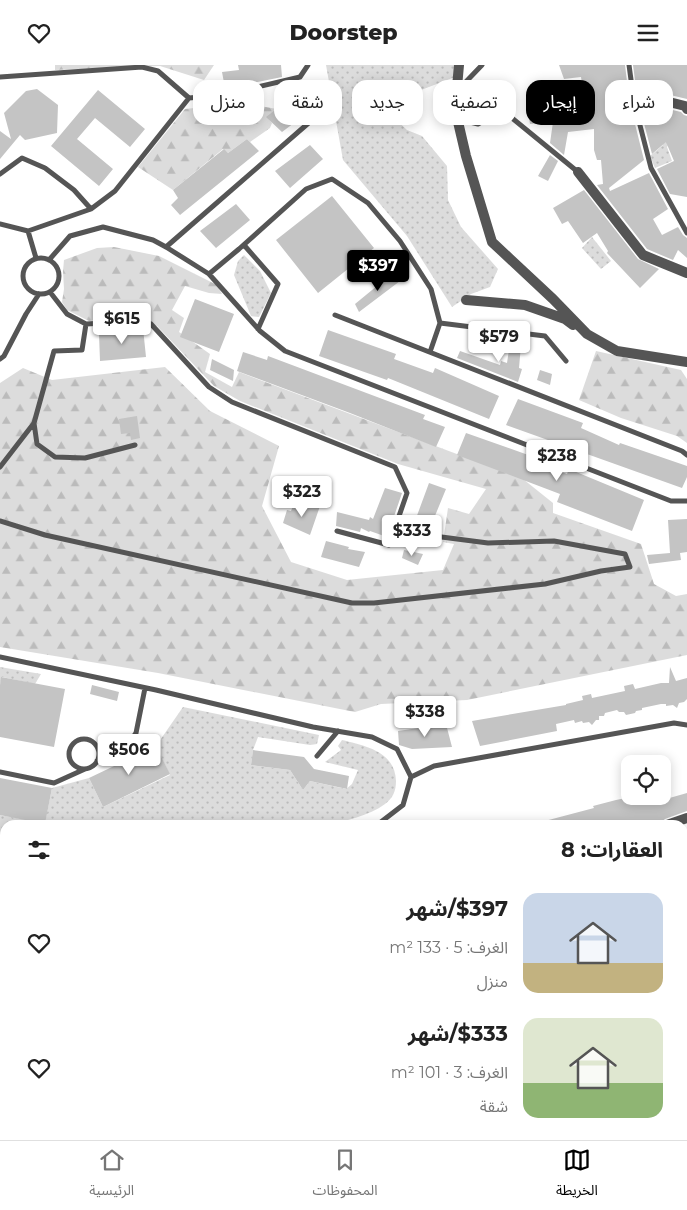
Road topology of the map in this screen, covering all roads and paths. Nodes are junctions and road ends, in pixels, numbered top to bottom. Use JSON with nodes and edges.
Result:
{"nodes":[{"id":1,"x":308,"y":65,"type":"edge"},
{"id":2,"x":460,"y":65,"type":"edge"},
{"id":3,"x":482,"y":65,"type":"edge"},
{"id":4,"x":629,"y":65,"type":"edge"},
{"id":5,"x":0,"y":77,"type":"edge"},
{"id":6,"x":458,"y":80,"type":"edge"},
{"id":7,"x":468,"y":80,"type":"edge"},
{"id":8,"x":631,"y":80,"type":"edge"},
{"id":9,"x":189,"y":98,"type":"junction"},
{"id":10,"x":673,"y":103,"type":"edge"},
{"id":11,"x":687,"y":109,"type":"edge"},
{"id":12,"x":516,"y":121,"type":"edge"},
{"id":13,"x":306,"y":125,"type":"edge"},
{"id":14,"x":458,"y":125,"type":"edge"},
{"id":15,"x":640,"y":125,"type":"edge"},
{"id":16,"x":578,"y":172,"type":"joint"},
{"id":17,"x":0,"y":174,"type":"edge"},
{"id":18,"x":91,"y":209,"type":"junction"},
{"id":19,"x":0,"y":224,"type":"edge"},
{"id":20,"x":685,"y":225,"type":"edge"},
{"id":21,"x":28,"y":231,"type":"junction"},
{"id":22,"x":687,"y":233,"type":"edge"},
{"id":23,"x":244,"y":245,"type":"junction"},
{"id":24,"x":166,"y":247,"type":"junction"},
{"id":25,"x":36,"y":258,"type":"junction"},
{"id":26,"x":49,"y":260,"type":"junction"},
{"id":27,"x":687,"y":273,"type":"edge"},
{"id":28,"x":209,"y":274,"type":"junction"},
{"id":29,"x":50,"y":292,"type":"junction"},
{"id":30,"x":39,"y":294,"type":"junction"},
{"id":31,"x":466,"y":300,"type":"dead end"},
{"id":32,"x":335,"y":315,"type":"dead end"},
{"id":33,"x":440,"y":323,"type":"junction"},
{"id":34,"x":86,"y":324,"type":"junction"},
{"id":35,"x":258,"y":329,"type":"junction"},
{"id":36,"x":587,"y":334,"type":"junction"},
{"id":37,"x":430,"y":353,"type":"junction"},
{"id":38,"x":0,"y":359,"type":"edge"},
{"id":39,"x":566,"y":361,"type":"dead end"},
{"id":40,"x":687,"y":362,"type":"edge"},
{"id":41,"x":34,"y":423,"type":"junction"},
{"id":42,"x":135,"y":445,"type":"dead end"},
{"id":43,"x":687,"y":455,"type":"edge"},
{"id":44,"x":0,"y":467,"type":"edge"},
{"id":45,"x":687,"y":501,"type":"edge"},
{"id":46,"x":0,"y":521,"type":"edge"},
{"id":47,"x":396,"y":524,"type":"junction"},
{"id":48,"x":337,"y":531,"type":"dead end"},
{"id":49,"x":0,"y":657,"type":"edge"},
{"id":50,"x":145,"y":688,"type":"junction"},
{"id":51,"x":687,"y":725,"type":"edge"},
{"id":52,"x":338,"y":731,"type":"junction"},
{"id":53,"x":317,"y":756,"type":"dead end"},
{"id":54,"x":97,"y":761,"type":"junction"},
{"id":55,"x":86,"y":769,"type":"junction"},
{"id":56,"x":0,"y":772,"type":"edge"},
{"id":57,"x":411,"y":777,"type":"junction"},
{"id":58,"x":384,"y":820,"type":"edge"}],
"edges":[{"from":1,"to":9,"type":"lane"},
{"from":2,"to":6,"type":"street"},
{"from":3,"to":7,"type":"lane"},
{"from":4,"to":8,"type":"lane"},
{"from":5,"to":9,"type":"lane"},
{"from":9,"to":18,"type":"lane"},
{"from":10,"to":11,"type":"street"},
{"from":12,"to":16,"type":"lane"},
{"from":13,"to":24,"type":"lane"},
{"from":14,"to":36,"type":"street"},
{"from":15,"to":20,"type":"lane"},
{"from":16,"to":27,"type":"street"},
{"from":17,"to":18,"type":"lane"},
{"from":18,"to":21,"type":"lane"},
{"from":19,"to":21,"type":"lane"},
{"from":20,"to":22,"type":"lane"},
{"from":21,"to":25,"type":"lane"},
{"from":23,"to":28,"type":"lane"},
{"from":23,"to":33,"type":"lane"},
{"from":23,"to":35,"type":"lane"},
{"from":24,"to":26,"type":"lane"},
{"from":24,"to":28,"type":"lane"},
{"from":25,"to":26,"type":"lane"},
{"from":25,"to":30,"type":"lane"},
{"from":26,"to":29,"type":"lane"},
{"from":28,"to":35,"type":"lane"},
{"from":29,"to":30,"type":"lane"},
{"from":29,"to":34,"type":"lane"},
{"from":30,"to":38,"type":"lane"},
{"from":31,"to":36,"type":"street"},
{"from":32,"to":37,"type":"lane"},
{"from":33,"to":37,"type":"lane"},
{"from":33,"to":39,"type":"lane"},
{"from":34,"to":41,"type":"lane"},
{"from":34,"to":47,"type":"lane"},
{"from":35,"to":45,"type":"lane"},
{"from":36,"to":40,"type":"street"},
{"from":37,"to":43,"type":"lane"},
{"from":41,"to":42,"type":"lane"},
{"from":41,"to":44,"type":"lane"},
{"from":46,"to":47,"type":"lane"},
{"from":47,"to":48,"type":"lane"},
{"from":49,"to":50,"type":"lane"},
{"from":50,"to":52,"type":"lane"},
{"from":50,"to":54,"type":"lane"},
{"from":51,"to":57,"type":"lane"},
{"from":52,"to":53,"type":"lane"},
{"from":52,"to":57,"type":"lane"},
{"from":54,"to":55,"type":"lane"},
{"from":54,"to":55,"type":"lane"},
{"from":55,"to":56,"type":"lane"},
{"from":57,"to":58,"type":"lane"}]}
